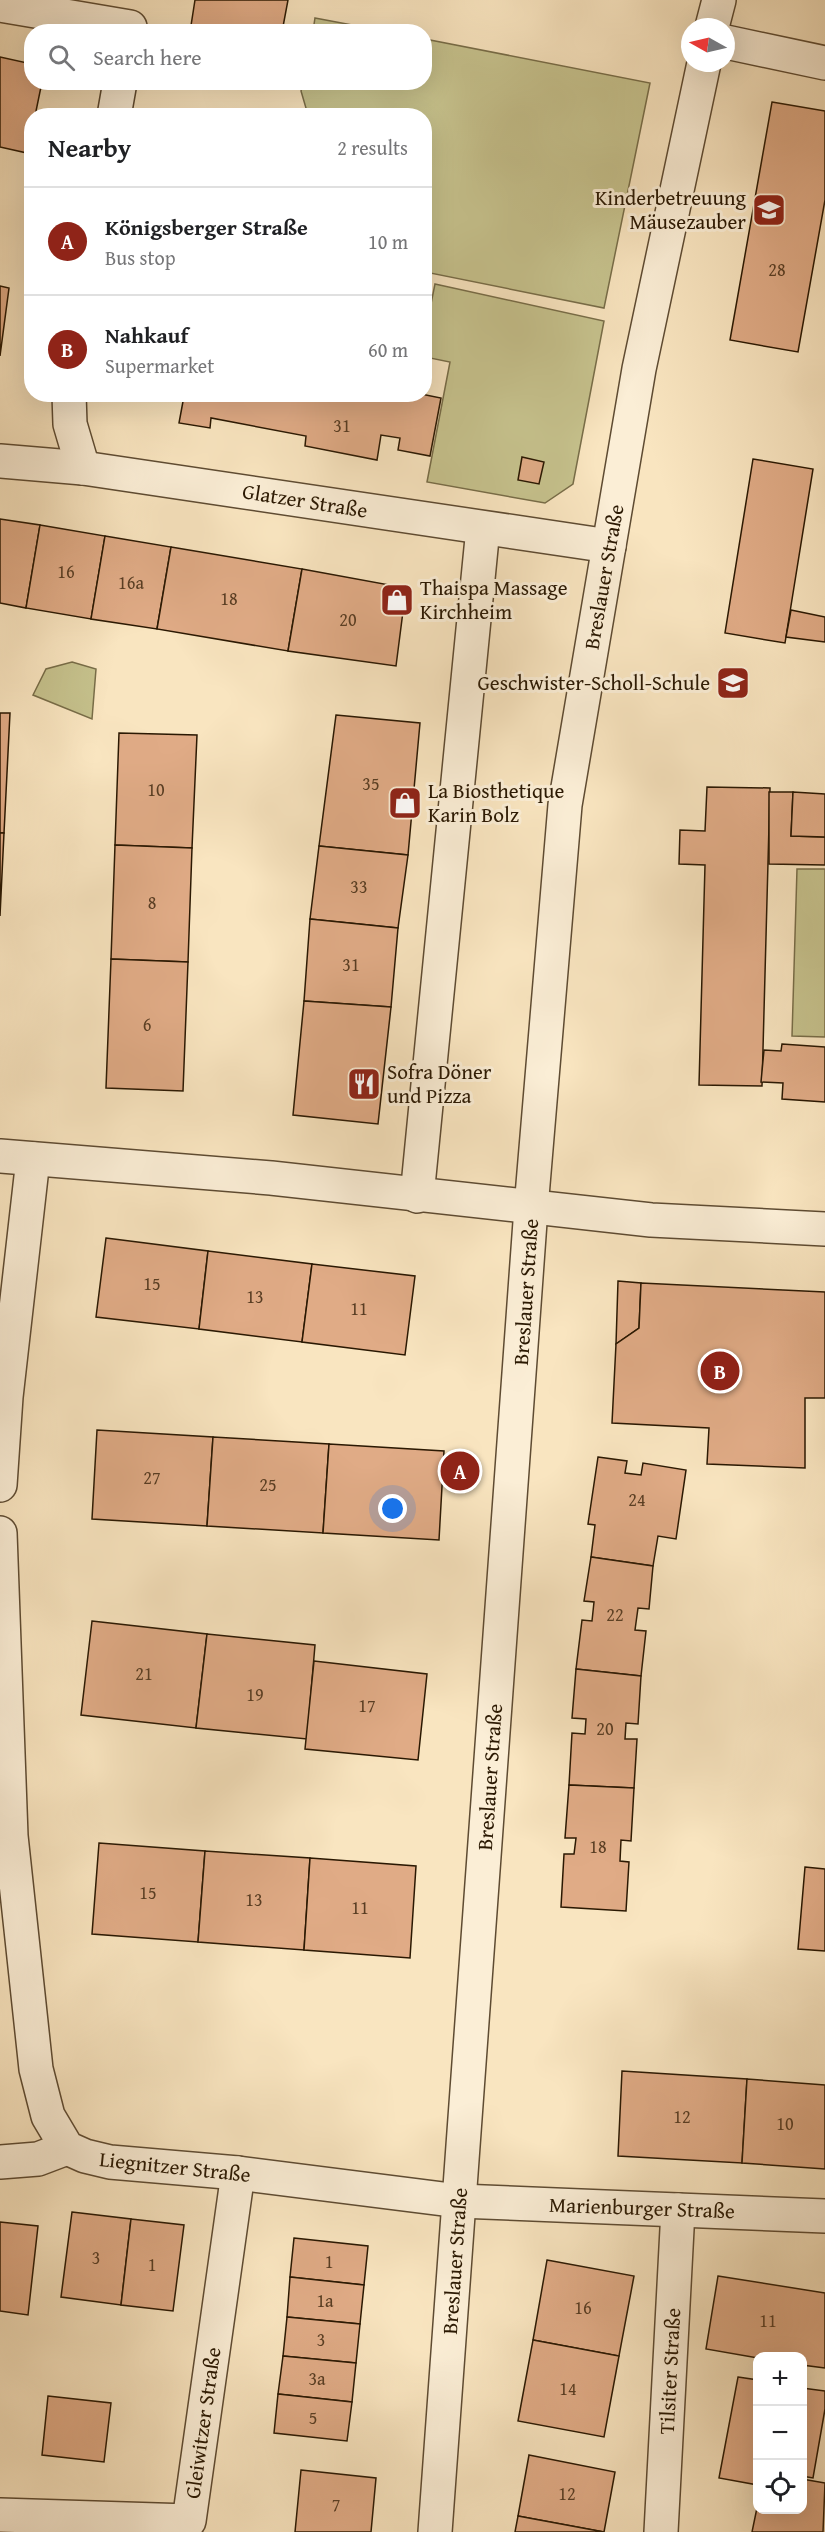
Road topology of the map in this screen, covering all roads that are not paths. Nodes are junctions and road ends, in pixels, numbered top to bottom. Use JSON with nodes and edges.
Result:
{"nodes":[{"id":1,"x":719,"y":0,"type":"edge"},
{"id":2,"x":0,"y":5,"type":"edge"},
{"id":3,"x":714,"y":18,"type":"edge"},
{"id":4,"x":132,"y":20,"type":"edge"},
{"id":5,"x":735,"y":44,"type":"edge"},
{"id":6,"x":825,"y":63,"type":"edge"},
{"id":7,"x":702,"y":72,"type":"edge"},
{"id":8,"x":119,"y":90,"type":"edge"},
{"id":9,"x":115,"y":108,"type":"edge"},
{"id":10,"x":69,"y":402,"type":"edge"},
{"id":11,"x":0,"y":461,"type":"edge"},
{"id":12,"x":83,"y":468,"type":"junction"},
{"id":13,"x":483,"y":528,"type":"junction"},
{"id":14,"x":609,"y":546,"type":"junction"},
{"id":15,"x":0,"y":1156,"type":"edge"},
{"id":16,"x":33,"y":1159,"type":"junction"},
{"id":17,"x":417,"y":1196,"type":"junction"},
{"id":18,"x":531,"y":1208,"type":"junction"},
{"id":19,"x":825,"y":1229,"type":"edge"},
{"id":20,"x":0,"y":1485,"type":"edge"},
{"id":21,"x":0,"y":1533,"type":"edge"},
{"id":22,"x":5,"y":1836,"type":"edge"},
{"id":23,"x":67,"y":2148,"type":"junction"},
{"id":24,"x":0,"y":2162,"type":"edge"},
{"id":25,"x":238,"y":2173,"type":"junction"},
{"id":26,"x":459,"y":2201,"type":"junction"},
{"id":27,"x":678,"y":2210,"type":"junction"},
{"id":28,"x":825,"y":2216,"type":"edge"},
{"id":29,"x":0,"y":2515,"type":"edge"},
{"id":30,"x":435,"y":2532,"type":"edge"},
{"id":31,"x":661,"y":2532,"type":"edge"}],
"edges":[{"from":1,"to":3,"type":"street"},
{"from":2,"to":4,"type":"street"},
{"from":5,"to":6,"type":"street"},
{"from":7,"to":14,"type":"street","name":"Breslauer Straße"},
{"from":8,"to":9,"type":"street"},
{"from":10,"to":12,"type":"street"},
{"from":11,"to":12,"type":"street","name":"Glatzer Straße"},
{"from":12,"to":13,"type":"street","name":"Glatzer Straße"},
{"from":13,"to":14,"type":"street","name":"Glatzer Straße"},
{"from":13,"to":17,"type":"street"},
{"from":14,"to":18,"type":"street","name":"Breslauer Straße"},
{"from":15,"to":16,"type":"street"},
{"from":16,"to":17,"type":"street"},
{"from":16,"to":20,"type":"street"},
{"from":17,"to":18,"type":"street"},
{"from":18,"to":19,"type":"street"},
{"from":18,"to":26,"type":"street","name":"Breslauer Straße"},
{"from":21,"to":22,"type":"street"},
{"from":22,"to":23,"type":"street"},
{"from":23,"to":24,"type":"street"},
{"from":23,"to":25,"type":"street","name":"Liegnitzer Straße"},
{"from":25,"to":26,"type":"street","name":"Liegnitzer Straße"},
{"from":25,"to":29,"type":"street","name":"Gleiwitzer Straße"},
{"from":26,"to":27,"type":"street","name":"Marienburger Straße"},
{"from":26,"to":30,"type":"street","name":"Breslauer Straße"},
{"from":27,"to":28,"type":"street","name":"Marienburger Straße"},
{"from":27,"to":31,"type":"street","name":"Tilsiter Straße"}]}
